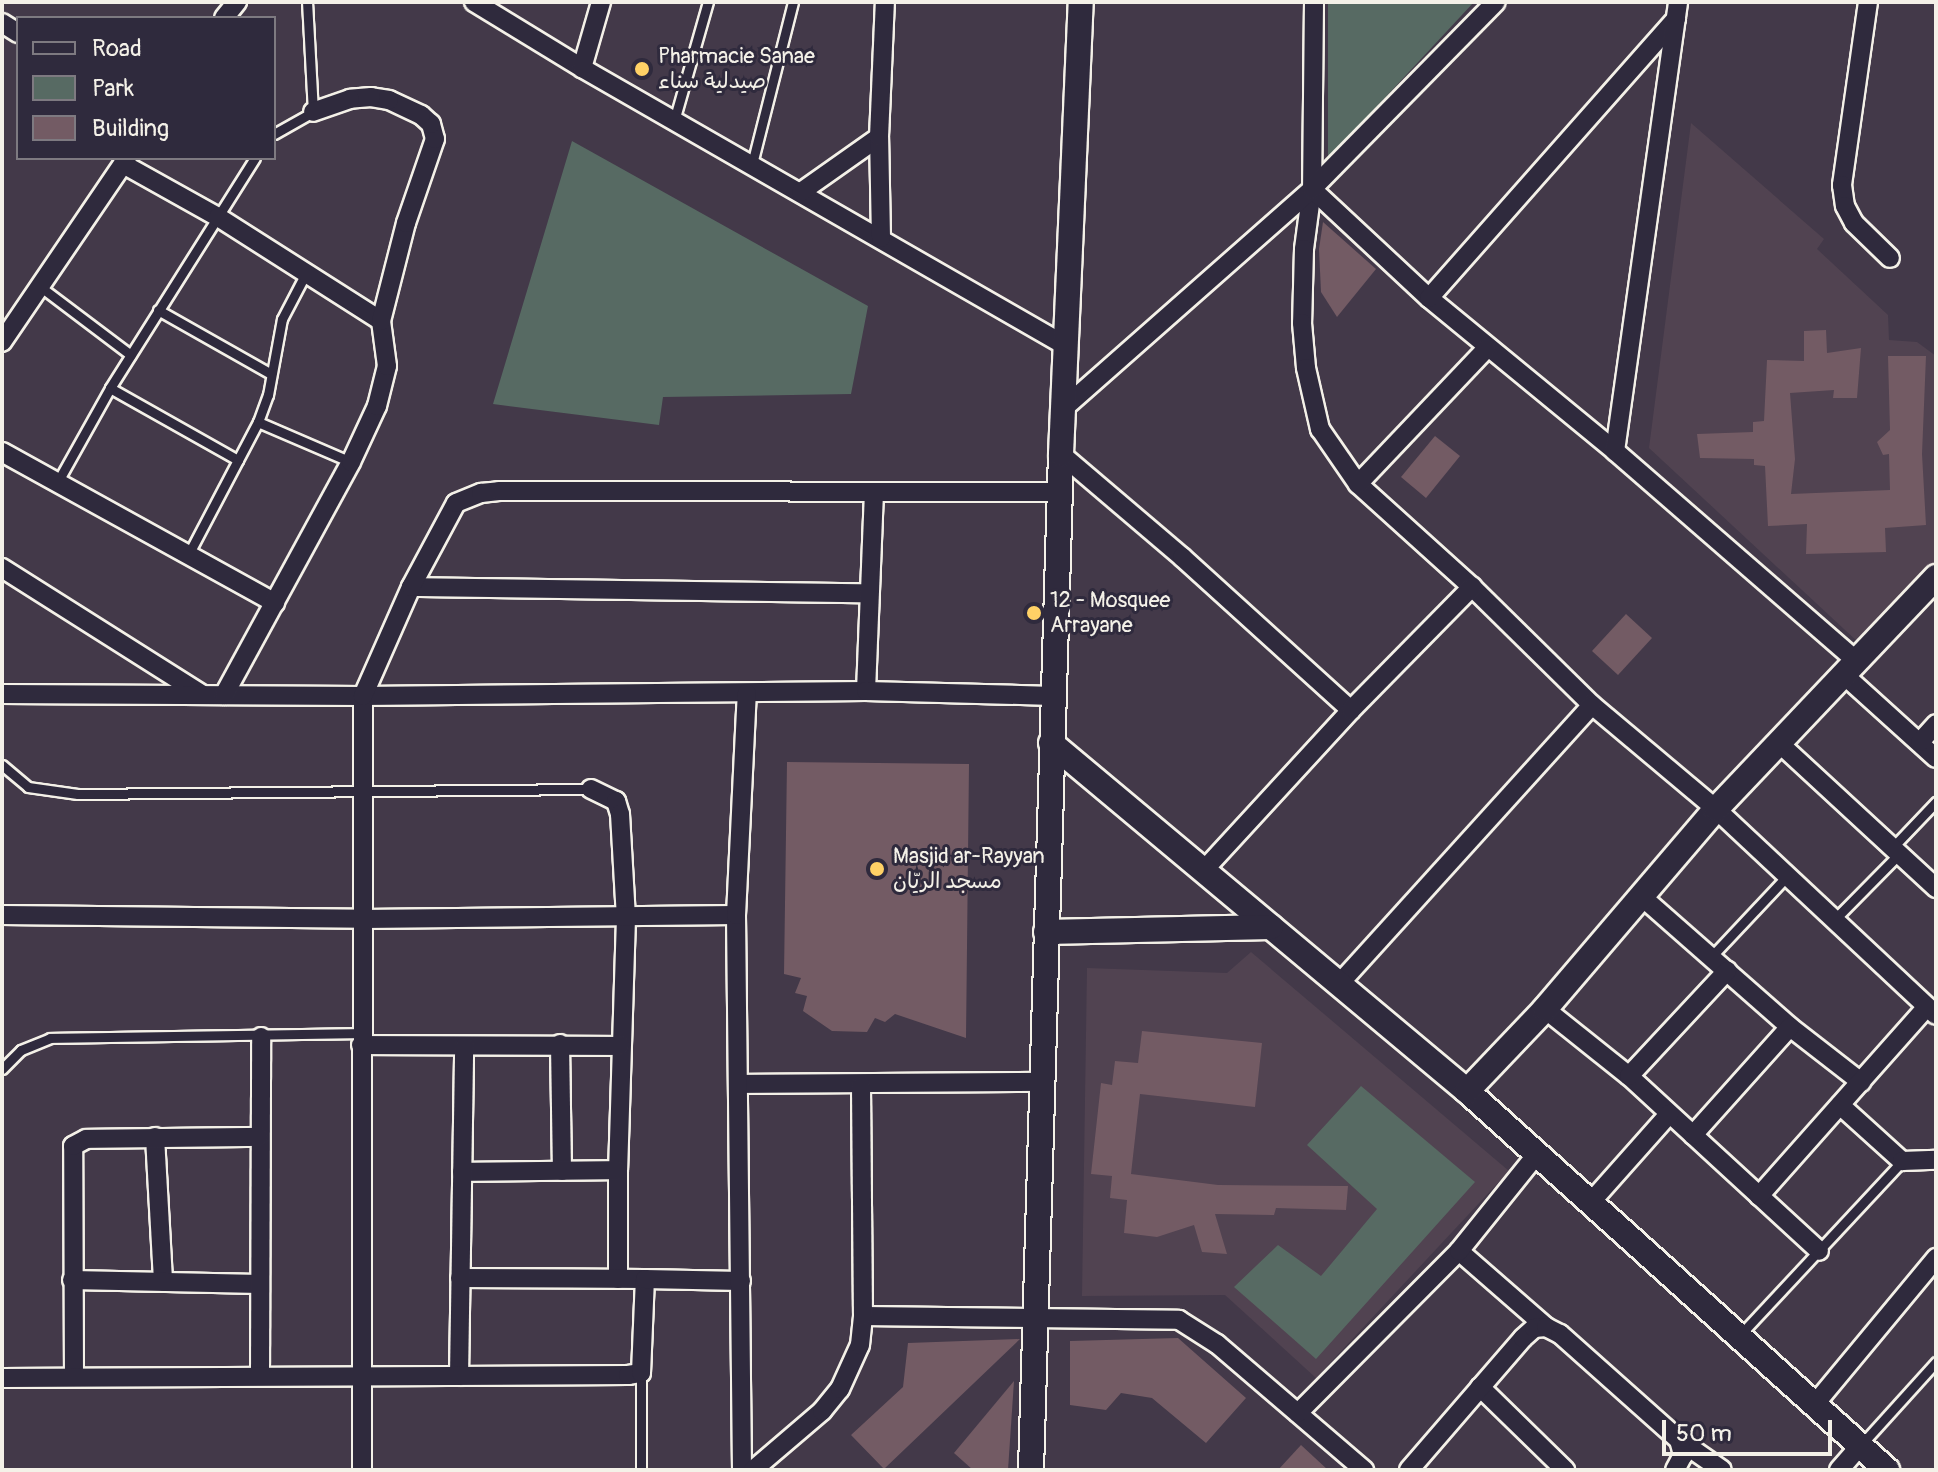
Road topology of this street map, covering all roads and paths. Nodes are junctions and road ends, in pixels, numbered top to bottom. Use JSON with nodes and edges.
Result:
{"nodes":[{"id":1,"x":307,"y":2,"type":"edge"},
{"id":2,"x":474,"y":2,"type":"edge"},
{"id":3,"x":601,"y":2,"type":"edge"},
{"id":4,"x":708,"y":2,"type":"edge"},
{"id":5,"x":793,"y":2,"type":"edge"},
{"id":6,"x":885,"y":2,"type":"edge"},
{"id":7,"x":1081,"y":2,"type":"edge"},
{"id":8,"x":1314,"y":2,"type":"edge"},
{"id":9,"x":1496,"y":2,"type":"edge"},
{"id":10,"x":1868,"y":2,"type":"edge"},
{"id":11,"x":496,"y":8,"type":"edge"},
{"id":12,"x":1677,"y":10,"type":"edge"},
{"id":13,"x":582,"y":68,"type":"junction"},
{"id":14,"x":313,"y":112,"type":"junction"},
{"id":15,"x":674,"y":121,"type":"junction"},
{"id":16,"x":276,"y":133,"type":"edge"},
{"id":17,"x":879,"y":137,"type":"junction"},
{"id":18,"x":254,"y":160,"type":"edge"},
{"id":19,"x":125,"y":161,"type":"edge"},
{"id":20,"x":752,"y":164,"type":"junction"},
{"id":21,"x":1312,"y":189,"type":"junction"},
{"id":22,"x":801,"y":192,"type":"junction"},
{"id":23,"x":218,"y":217,"type":"junction"},
{"id":24,"x":881,"y":238,"type":"junction"},
{"id":25,"x":1890,"y":258,"type":"dead end"},
{"id":26,"x":306,"y":273,"type":"junction"},
{"id":27,"x":42,"y":288,"type":"junction"},
{"id":28,"x":1429,"y":298,"type":"junction"},
{"id":29,"x":158,"y":310,"type":"junction"},
{"id":30,"x":381,"y":321,"type":"junction"},
{"id":31,"x":2,"y":342,"type":"edge"},
{"id":32,"x":1066,"y":346,"type":"junction"},
{"id":33,"x":1487,"y":348,"type":"junction"},
{"id":34,"x":131,"y":355,"type":"junction"},
{"id":35,"x":271,"y":374,"type":"junction"},
{"id":36,"x":110,"y":388,"type":"junction"},
{"id":37,"x":1064,"y":408,"type":"junction"},
{"id":38,"x":258,"y":422,"type":"junction"},
{"id":39,"x":1615,"y":451,"type":"junction"},
{"id":40,"x":2,"y":452,"type":"edge"},
{"id":41,"x":1061,"y":454,"type":"junction"},
{"id":42,"x":238,"y":460,"type":"junction"},
{"id":43,"x":351,"y":462,"type":"junction"},
{"id":44,"x":57,"y":483,"type":"junction"},
{"id":45,"x":1358,"y":484,"type":"junction"},
{"id":46,"x":1060,"y":492,"type":"junction"},
{"id":47,"x":874,"y":494,"type":"junction"},
{"id":48,"x":187,"y":557,"type":"junction"},
{"id":49,"x":2,"y":568,"type":"edge"},
{"id":50,"x":1936,"y":577,"type":"edge"},
{"id":51,"x":411,"y":587,"type":"junction"},
{"id":52,"x":1472,"y":587,"type":"junction"},
{"id":53,"x":868,"y":593,"type":"junction"},
{"id":54,"x":275,"y":603,"type":"junction"},
{"id":55,"x":1850,"y":667,"type":"junction"},
{"id":56,"x":5,"y":691,"type":"edge"},
{"id":57,"x":866,"y":691,"type":"junction"},
{"id":58,"x":747,"y":693,"type":"junction"},
{"id":59,"x":201,"y":694,"type":"junction"},
{"id":60,"x":224,"y":695,"type":"junction"},
{"id":61,"x":363,"y":696,"type":"junction"},
{"id":62,"x":1053,"y":696,"type":"junction"},
{"id":63,"x":1592,"y":705,"type":"junction"},
{"id":64,"x":1351,"y":710,"type":"junction"},
{"id":65,"x":1936,"y":724,"type":"edge"},
{"id":66,"x":1920,"y":742,"type":"junction"},
{"id":67,"x":1051,"y":743,"type":"junction"},
{"id":68,"x":1779,"y":743,"type":"junction"},
{"id":69,"x":1936,"y":758,"type":"edge"},
{"id":70,"x":2,"y":765,"type":"edge"},
{"id":71,"x":591,"y":789,"type":"joint"},
{"id":72,"x":360,"y":793,"type":"junction"},
{"id":73,"x":1936,"y":802,"type":"edge"},
{"id":74,"x":1716,"y":809,"type":"junction"},
{"id":75,"x":1895,"y":851,"type":"junction"},
{"id":76,"x":1204,"y":870,"type":"junction"},
{"id":77,"x":1787,"y":876,"type":"junction"},
{"id":78,"x":1936,"y":888,"type":"edge"},
{"id":79,"x":1641,"y":896,"type":"junction"},
{"id":80,"x":2,"y":915,"type":"edge"},
{"id":81,"x":736,"y":915,"type":"junction"},
{"id":82,"x":626,"y":918,"type":"junction"},
{"id":83,"x":363,"y":919,"type":"junction"},
{"id":84,"x":1834,"y":920,"type":"junction"},
{"id":85,"x":1271,"y":927,"type":"junction"},
{"id":86,"x":1046,"y":932,"type":"junction"},
{"id":87,"x":1711,"y":957,"type":"junction"},
{"id":88,"x":1727,"y":971,"type":"junction"},
{"id":89,"x":1340,"y":983,"type":"junction"},
{"id":90,"x":1545,"y":1009,"type":"junction"},
{"id":91,"x":1931,"y":1011,"type":"edge"},
{"id":92,"x":1790,"y":1027,"type":"junction"},
{"id":93,"x":261,"y":1037,"type":"junction"},
{"id":94,"x":361,"y":1039,"type":"junction"},
{"id":95,"x":560,"y":1044,"type":"junction"},
{"id":96,"x":620,"y":1046,"type":"junction"},
{"id":97,"x":464,"y":1047,"type":"junction"},
{"id":98,"x":2,"y":1069,"type":"edge"},
{"id":99,"x":1629,"y":1076,"type":"junction"},
{"id":100,"x":1044,"y":1082,"type":"junction"},
{"id":101,"x":1861,"y":1082,"type":"junction"},
{"id":102,"x":739,"y":1084,"type":"junction"},
{"id":103,"x":861,"y":1086,"type":"junction"},
{"id":104,"x":1467,"y":1091,"type":"junction"},
{"id":105,"x":1840,"y":1105,"type":"junction"},
{"id":106,"x":1669,"y":1114,"type":"junction"},
{"id":107,"x":1693,"y":1135,"type":"junction"},
{"id":108,"x":155,"y":1137,"type":"junction"},
{"id":109,"x":259,"y":1137,"type":"junction"},
{"id":110,"x":1537,"y":1154,"type":"junction"},
{"id":111,"x":1936,"y":1160,"type":"edge"},
{"id":112,"x":1902,"y":1161,"type":"junction"},
{"id":113,"x":618,"y":1170,"type":"junction"},
{"id":114,"x":562,"y":1171,"type":"junction"},
{"id":115,"x":462,"y":1172,"type":"junction"},
{"id":116,"x":1759,"y":1196,"type":"junction"},
{"id":117,"x":1591,"y":1202,"type":"junction"},
{"id":118,"x":1459,"y":1251,"type":"junction"},
{"id":119,"x":1819,"y":1251,"type":"junction"},
{"id":120,"x":1936,"y":1258,"type":"edge"},
{"id":121,"x":460,"y":1278,"type":"junction"},
{"id":122,"x":618,"y":1279,"type":"junction"},
{"id":123,"x":645,"y":1279,"type":"junction"},
{"id":124,"x":72,"y":1280,"type":"junction"},
{"id":125,"x":741,"y":1281,"type":"junction"},
{"id":126,"x":163,"y":1282,"type":"junction"},
{"id":127,"x":260,"y":1284,"type":"junction"},
{"id":128,"x":863,"y":1316,"type":"junction"},
{"id":129,"x":1037,"y":1318,"type":"junction"},
{"id":130,"x":1546,"y":1327,"type":"junction"},
{"id":131,"x":1740,"y":1335,"type":"junction"},
{"id":132,"x":1936,"y":1362,"type":"edge"},
{"id":133,"x":641,"y":1373,"type":"junction"},
{"id":134,"x":260,"y":1375,"type":"junction"},
{"id":135,"x":362,"y":1375,"type":"junction"},
{"id":136,"x":459,"y":1376,"type":"junction"},
{"id":137,"x":74,"y":1377,"type":"junction"},
{"id":138,"x":2,"y":1378,"type":"edge"},
{"id":139,"x":1480,"y":1387,"type":"junction"},
{"id":140,"x":1815,"y":1404,"type":"junction"},
{"id":141,"x":1298,"y":1413,"type":"junction"},
{"id":142,"x":1679,"y":1440,"type":"junction"},
{"id":143,"x":1860,"y":1446,"type":"junction"},
{"id":144,"x":362,"y":1470,"type":"edge"},
{"id":145,"x":641,"y":1470,"type":"edge"},
{"id":146,"x":742,"y":1470,"type":"edge"},
{"id":147,"x":753,"y":1470,"type":"edge"},
{"id":148,"x":1031,"y":1470,"type":"edge"},
{"id":149,"x":1364,"y":1470,"type":"edge"},
{"id":150,"x":1409,"y":1470,"type":"edge"},
{"id":151,"x":1565,"y":1470,"type":"edge"},
{"id":152,"x":1675,"y":1470,"type":"edge"},
{"id":153,"x":1722,"y":1470,"type":"edge"},
{"id":154,"x":1839,"y":1470,"type":"edge"},
{"id":155,"x":1887,"y":1470,"type":"edge"}],
"edges":[{"from":1,"to":14,"type":"lane"},
{"from":2,"to":11,"type":"street"},
{"from":3,"to":13,"type":"street"},
{"from":4,"to":15,"type":"lane"},
{"from":5,"to":20,"type":"lane"},
{"from":6,"to":17,"type":"street"},
{"from":7,"to":32,"type":"street"},
{"from":8,"to":21,"type":"street"},
{"from":9,"to":21,"type":"street"},
{"from":10,"to":25,"type":"street"},
{"from":11,"to":13,"type":"street"},
{"from":12,"to":28,"type":"street"},
{"from":12,"to":39,"type":"street"},
{"from":13,"to":15,"type":"street"},
{"from":14,"to":16,"type":"lane"},
{"from":14,"to":30,"type":"street"},
{"from":15,"to":20,"type":"street"},
{"from":17,"to":22,"type":"street"},
{"from":17,"to":24,"type":"street"},
{"from":18,"to":23,"type":"lane"},
{"from":19,"to":23,"type":"street"},
{"from":19,"to":27,"type":"street"},
{"from":20,"to":22,"type":"street"},
{"from":21,"to":28,"type":"street"},
{"from":21,"to":37,"type":"street"},
{"from":21,"to":45,"type":"street"},
{"from":22,"to":24,"type":"street"},
{"from":23,"to":26,"type":"street"},
{"from":23,"to":29,"type":"lane"},
{"from":24,"to":32,"type":"street"},
{"from":26,"to":30,"type":"street"},
{"from":26,"to":35,"type":"lane"},
{"from":27,"to":31,"type":"street"},
{"from":27,"to":34,"type":"lane"},
{"from":28,"to":33,"type":"street"},
{"from":29,"to":34,"type":"lane"},
{"from":29,"to":35,"type":"lane"},
{"from":30,"to":43,"type":"street"},
{"from":32,"to":37,"type":"street"},
{"from":33,"to":39,"type":"street"},
{"from":33,"to":45,"type":"street"},
{"from":34,"to":36,"type":"lane"},
{"from":35,"to":38,"type":"lane"},
{"from":36,"to":42,"type":"lane"},
{"from":36,"to":44,"type":"lane"},
{"from":37,"to":41,"type":"street"},
{"from":38,"to":42,"type":"lane"},
{"from":38,"to":43,"type":"lane"},
{"from":39,"to":55,"type":"street"},
{"from":40,"to":44,"type":"street"},
{"from":41,"to":46,"type":"street"},
{"from":41,"to":64,"type":"street"},
{"from":42,"to":48,"type":"lane"},
{"from":43,"to":54,"type":"street"},
{"from":44,"to":48,"type":"street"},
{"from":45,"to":52,"type":"street"},
{"from":46,"to":47,"type":"street"},
{"from":46,"to":62,"type":"street"},
{"from":47,"to":51,"type":"street"},
{"from":47,"to":53,"type":"street"},
{"from":48,"to":54,"type":"street"},
{"from":49,"to":59,"type":"street"},
{"from":50,"to":55,"type":"street"},
{"from":51,"to":53,"type":"street"},
{"from":51,"to":61,"type":"street"},
{"from":52,"to":63,"type":"street"},
{"from":52,"to":64,"type":"street"},
{"from":53,"to":57,"type":"street"},
{"from":54,"to":60,"type":"street"},
{"from":55,"to":66,"type":"street"},
{"from":55,"to":68,"type":"street"},
{"from":56,"to":59,"type":"street"},
{"from":57,"to":58,"type":"street"},
{"from":57,"to":62,"type":"street"},
{"from":58,"to":61,"type":"street"},
{"from":58,"to":81,"type":"street"},
{"from":59,"to":60,"type":"street"},
{"from":60,"to":61,"type":"street"},
{"from":61,"to":72,"type":"street"},
{"from":62,"to":67,"type":"street"},
{"from":63,"to":74,"type":"street"},
{"from":63,"to":89,"type":"street"},
{"from":64,"to":76,"type":"street"},
{"from":65,"to":66,"type":"street"},
{"from":66,"to":69,"type":"street"},
{"from":67,"to":76,"type":"street"},
{"from":67,"to":86,"type":"street"},
{"from":68,"to":74,"type":"street"},
{"from":68,"to":75,"type":"street"},
{"from":70,"to":72,"type":"lane"},
{"from":71,"to":72,"type":"lane"},
{"from":71,"to":82,"type":"street"},
{"from":72,"to":83,"type":"street"},
{"from":73,"to":75,"type":"lane"},
{"from":74,"to":77,"type":"street"},
{"from":74,"to":79,"type":"street"},
{"from":75,"to":78,"type":"street"},
{"from":75,"to":84,"type":"lane"},
{"from":76,"to":85,"type":"street"},
{"from":77,"to":84,"type":"street"},
{"from":77,"to":87,"type":"lane"},
{"from":79,"to":87,"type":"street"},
{"from":79,"to":90,"type":"street"},
{"from":80,"to":83,"type":"street"},
{"from":81,"to":82,"type":"street"},
{"from":81,"to":102,"type":"street"},
{"from":82,"to":83,"type":"street"},
{"from":82,"to":96,"type":"street"},
{"from":83,"to":94,"type":"street"},
{"from":84,"to":91,"type":"street"},
{"from":85,"to":86,"type":"street"},
{"from":85,"to":89,"type":"street"},
{"from":86,"to":100,"type":"street"},
{"from":87,"to":88,"type":"street"},
{"from":88,"to":92,"type":"street"},
{"from":88,"to":99,"type":"street"},
{"from":89,"to":104,"type":"street"},
{"from":90,"to":99,"type":"street"},
{"from":90,"to":104,"type":"street"},
{"from":91,"to":101,"type":"street"},
{"from":92,"to":101,"type":"street"},
{"from":92,"to":107,"type":"street"},
{"from":93,"to":94,"type":"lane"},
{"from":93,"to":98,"type":"lane"},
{"from":93,"to":109,"type":"street"},
{"from":94,"to":97,"type":"street"},
{"from":94,"to":135,"type":"street"},
{"from":95,"to":96,"type":"street"},
{"from":95,"to":97,"type":"street"},
{"from":95,"to":114,"type":"street"},
{"from":96,"to":113,"type":"street"},
{"from":97,"to":115,"type":"street"},
{"from":99,"to":106,"type":"street"},
{"from":100,"to":103,"type":"street"},
{"from":100,"to":129,"type":"street"},
{"from":101,"to":105,"type":"street"},
{"from":102,"to":103,"type":"street"},
{"from":102,"to":125,"type":"street"},
{"from":103,"to":128,"type":"street"},
{"from":104,"to":110,"type":"street"},
{"from":105,"to":112,"type":"street"},
{"from":105,"to":116,"type":"street"},
{"from":106,"to":107,"type":"street"},
{"from":106,"to":117,"type":"street"},
{"from":107,"to":116,"type":"street"},
{"from":108,"to":109,"type":"street"},
{"from":108,"to":124,"type":"street"},
{"from":108,"to":126,"type":"street"},
{"from":109,"to":127,"type":"street"},
{"from":110,"to":117,"type":"street"},
{"from":110,"to":118,"type":"street"},
{"from":111,"to":112,"type":"street"},
{"from":112,"to":119,"type":"lane"},
{"from":113,"to":114,"type":"street"},
{"from":113,"to":122,"type":"street"},
{"from":114,"to":115,"type":"street"},
{"from":115,"to":121,"type":"street"},
{"from":116,"to":119,"type":"street"},
{"from":117,"to":131,"type":"street"},
{"from":118,"to":130,"type":"street"},
{"from":118,"to":141,"type":"street"},
{"from":119,"to":131,"type":"lane"},
{"from":120,"to":140,"type":"street"},
{"from":121,"to":122,"type":"street"},
{"from":121,"to":136,"type":"street"},
{"from":122,"to":123,"type":"street"},
{"from":123,"to":125,"type":"street"},
{"from":123,"to":133,"type":"street"},
{"from":124,"to":126,"type":"street"},
{"from":124,"to":137,"type":"street"},
{"from":125,"to":146,"type":"street"},
{"from":126,"to":127,"type":"street"},
{"from":127,"to":134,"type":"street"},
{"from":128,"to":129,"type":"street"},
{"from":128,"to":147,"type":"street"},
{"from":129,"to":141,"type":"street"},
{"from":129,"to":148,"type":"street"},
{"from":130,"to":139,"type":"street"},
{"from":130,"to":142,"type":"street"},
{"from":131,"to":140,"type":"street"},
{"from":132,"to":143,"type":"lane"},
{"from":133,"to":136,"type":"street"},
{"from":133,"to":145,"type":"lane"},
{"from":134,"to":135,"type":"street"},
{"from":134,"to":137,"type":"street"},
{"from":135,"to":136,"type":"street"},
{"from":135,"to":144,"type":"street"},
{"from":137,"to":138,"type":"street"},
{"from":139,"to":150,"type":"street"},
{"from":139,"to":151,"type":"street"},
{"from":140,"to":143,"type":"street"},
{"from":141,"to":149,"type":"street"},
{"from":142,"to":152,"type":"street"},
{"from":142,"to":153,"type":"street"},
{"from":143,"to":154,"type":"street"},
{"from":143,"to":155,"type":"street"}]}
